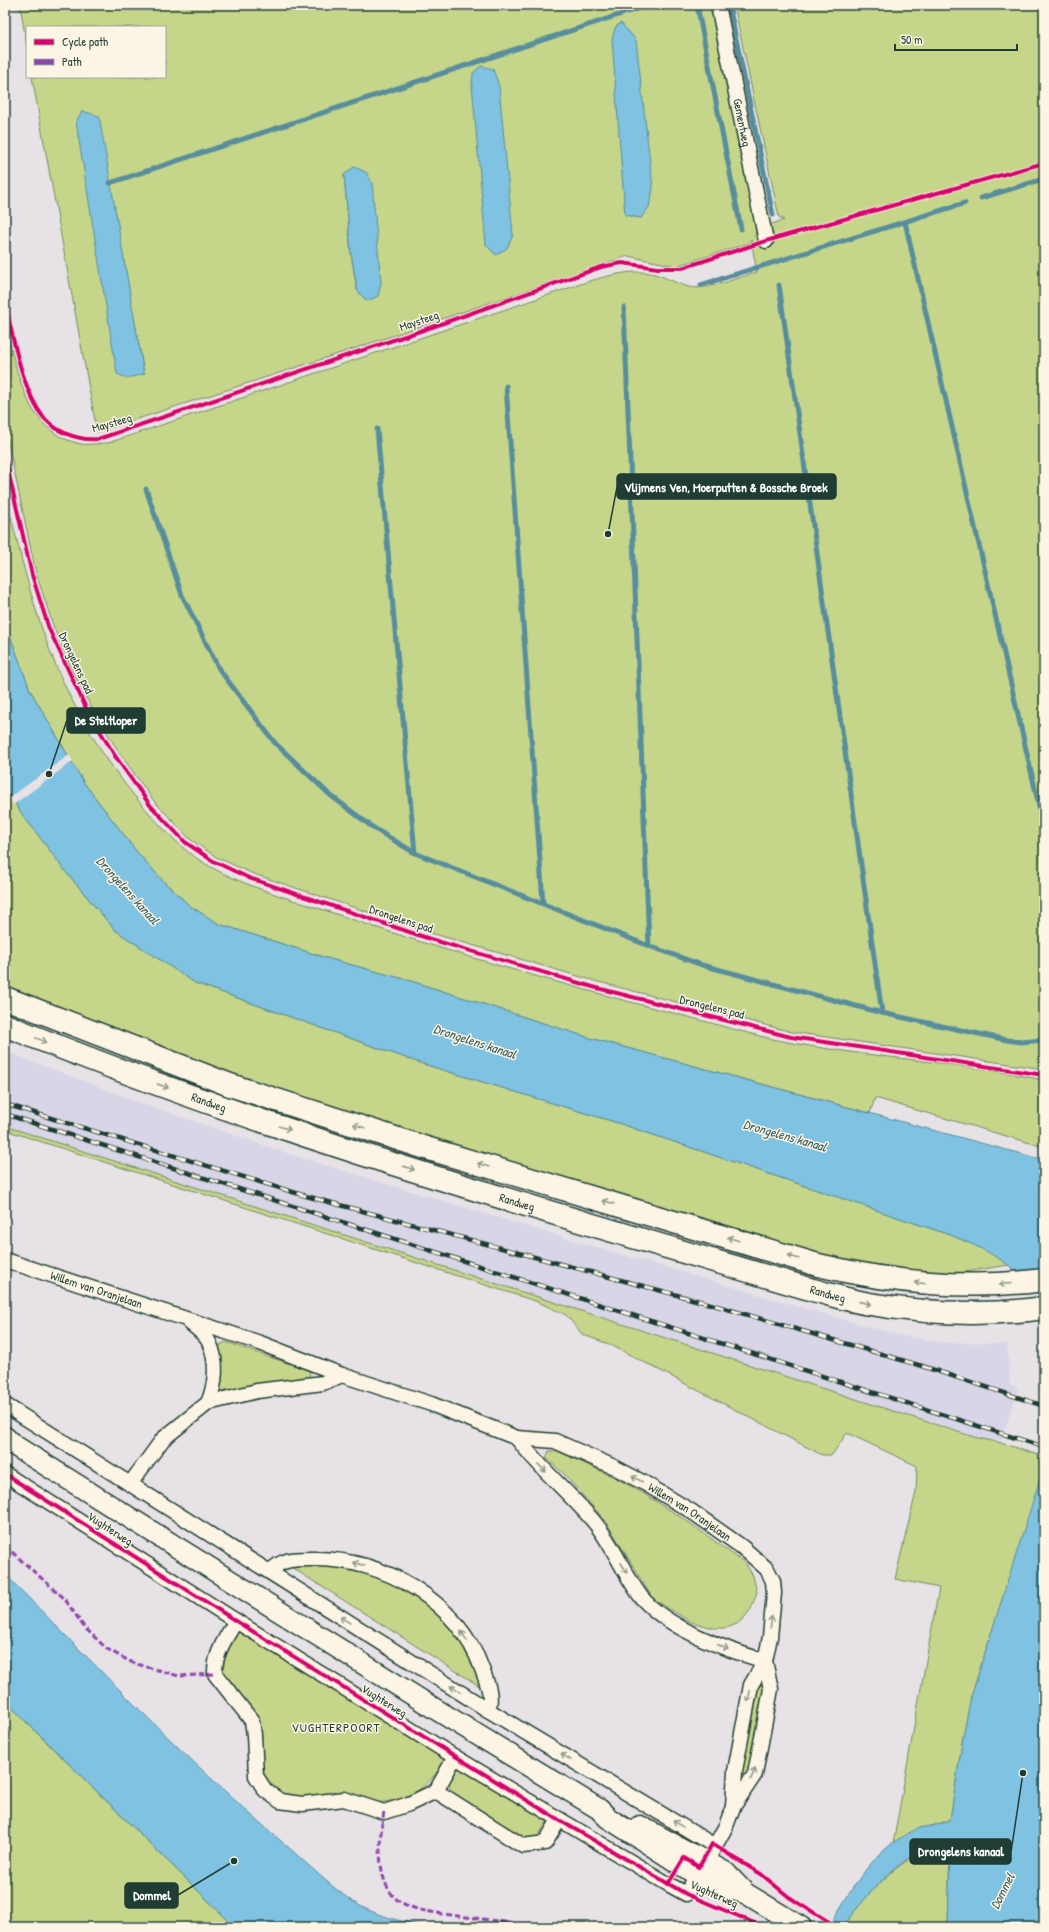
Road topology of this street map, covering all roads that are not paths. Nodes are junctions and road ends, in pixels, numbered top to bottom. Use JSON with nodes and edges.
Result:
{"nodes":[{"id":1,"x":718,"y":5,"type":"edge"},
{"id":2,"x":766,"y":241,"type":"dead end"},
{"id":3,"x":5,"y":998,"type":"edge"},
{"id":4,"x":5,"y":1025,"type":"edge"},
{"id":5,"x":5,"y":1260,"type":"edge"},
{"id":6,"x":1044,"y":1280,"type":"edge"},
{"id":7,"x":1044,"y":1308,"type":"edge"},
{"id":8,"x":188,"y":1320,"type":"junction"},
{"id":9,"x":342,"y":1375,"type":"junction"},
{"id":10,"x":208,"y":1403,"type":"junction"},
{"id":11,"x":5,"y":1404,"type":"edge"},
{"id":12,"x":517,"y":1438,"type":"junction"},
{"id":13,"x":7,"y":1441,"type":"edge"},
{"id":14,"x":5,"y":1474,"type":"edge"},
{"id":15,"x":130,"y":1484,"type":"junction"},
{"id":16,"x":270,"y":1572,"type":"junction"},
{"id":17,"x":236,"y":1621,"type":"junction"},
{"id":18,"x":765,"y":1661,"type":"junction"},
{"id":19,"x":488,"y":1710,"type":"junction"},
{"id":20,"x":455,"y":1757,"type":"junction"},
{"id":21,"x":436,"y":1791,"type":"junction"},
{"id":22,"x":733,"y":1807,"type":"junction"},
{"id":23,"x":560,"y":1820,"type":"junction"},
{"id":24,"x":642,"y":1834,"type":"junction"},
{"id":25,"x":627,"y":1859,"type":"junction"},
{"id":26,"x":707,"y":1861,"type":"junction"},
{"id":27,"x":686,"y":1894,"type":"joint"},
{"id":28,"x":800,"y":1926,"type":"edge"}],
"edges":[{"from":1,"to":2,"type":"street","name":"Gementweg"},
{"from":6,"to":3,"type":"main road","name":"Randweg","one_way":true},
{"from":4,"to":7,"type":"main road","name":"Randweg","one_way":true},
{"from":5,"to":8,"type":"street","name":"Willem van Oranjelaan"},
{"from":8,"to":9,"type":"street","name":"Willem van Oranjelaan"},
{"from":8,"to":10,"type":"street","name":"Willem van Oranjelaan"},
{"from":9,"to":10,"type":"street"},
{"from":9,"to":12,"type":"street","name":"Willem van Oranjelaan"},
{"from":10,"to":15,"type":"street"},
{"from":11,"to":15,"type":"street","name":"Vughterweg"},
{"from":12,"to":18,"type":"street","name":"Willem van Oranjelaan","one_way":true},
{"from":18,"to":12,"type":"street","name":"Willem van Oranjelaan","one_way":true},
{"from":13,"to":24,"type":"main road","name":"Vughterweg"},
{"from":14,"to":17,"type":"street","name":"Vughterweg"},
{"from":15,"to":16,"type":"street","name":"Vughterweg"},
{"from":19,"to":16,"type":"street","name":"Vughterweg","one_way":true},
{"from":19,"to":16,"type":"street","one_way":true},
{"from":17,"to":20,"type":"street","name":"Vughterweg"},
{"from":17,"to":21,"type":"street"},
{"from":18,"to":22,"type":"street","name":"Willem van Oranjelaan","one_way":true},
{"from":22,"to":18,"type":"street","name":"Willem van Oranjelaan","one_way":true},
{"from":26,"to":19,"type":"street","name":"Vughterweg","one_way":true},
{"from":20,"to":21,"type":"street"},
{"from":20,"to":23,"type":"street","name":"Vughterweg"},
{"from":21,"to":23,"type":"street"},
{"from":22,"to":26,"type":"street","name":"Willem van Oranjelaan"},
{"from":23,"to":25,"type":"street","name":"Vughterweg"},
{"from":24,"to":25,"type":"street"},
{"from":24,"to":26,"type":"main road","name":"Vughterweg"},
{"from":25,"to":27,"type":"street","name":"Vughterweg"},
{"from":26,"to":27,"type":"street","name":"Willem van Oranjelaan"},
{"from":26,"to":28,"type":"main road","name":"Vughterweg"}]}
